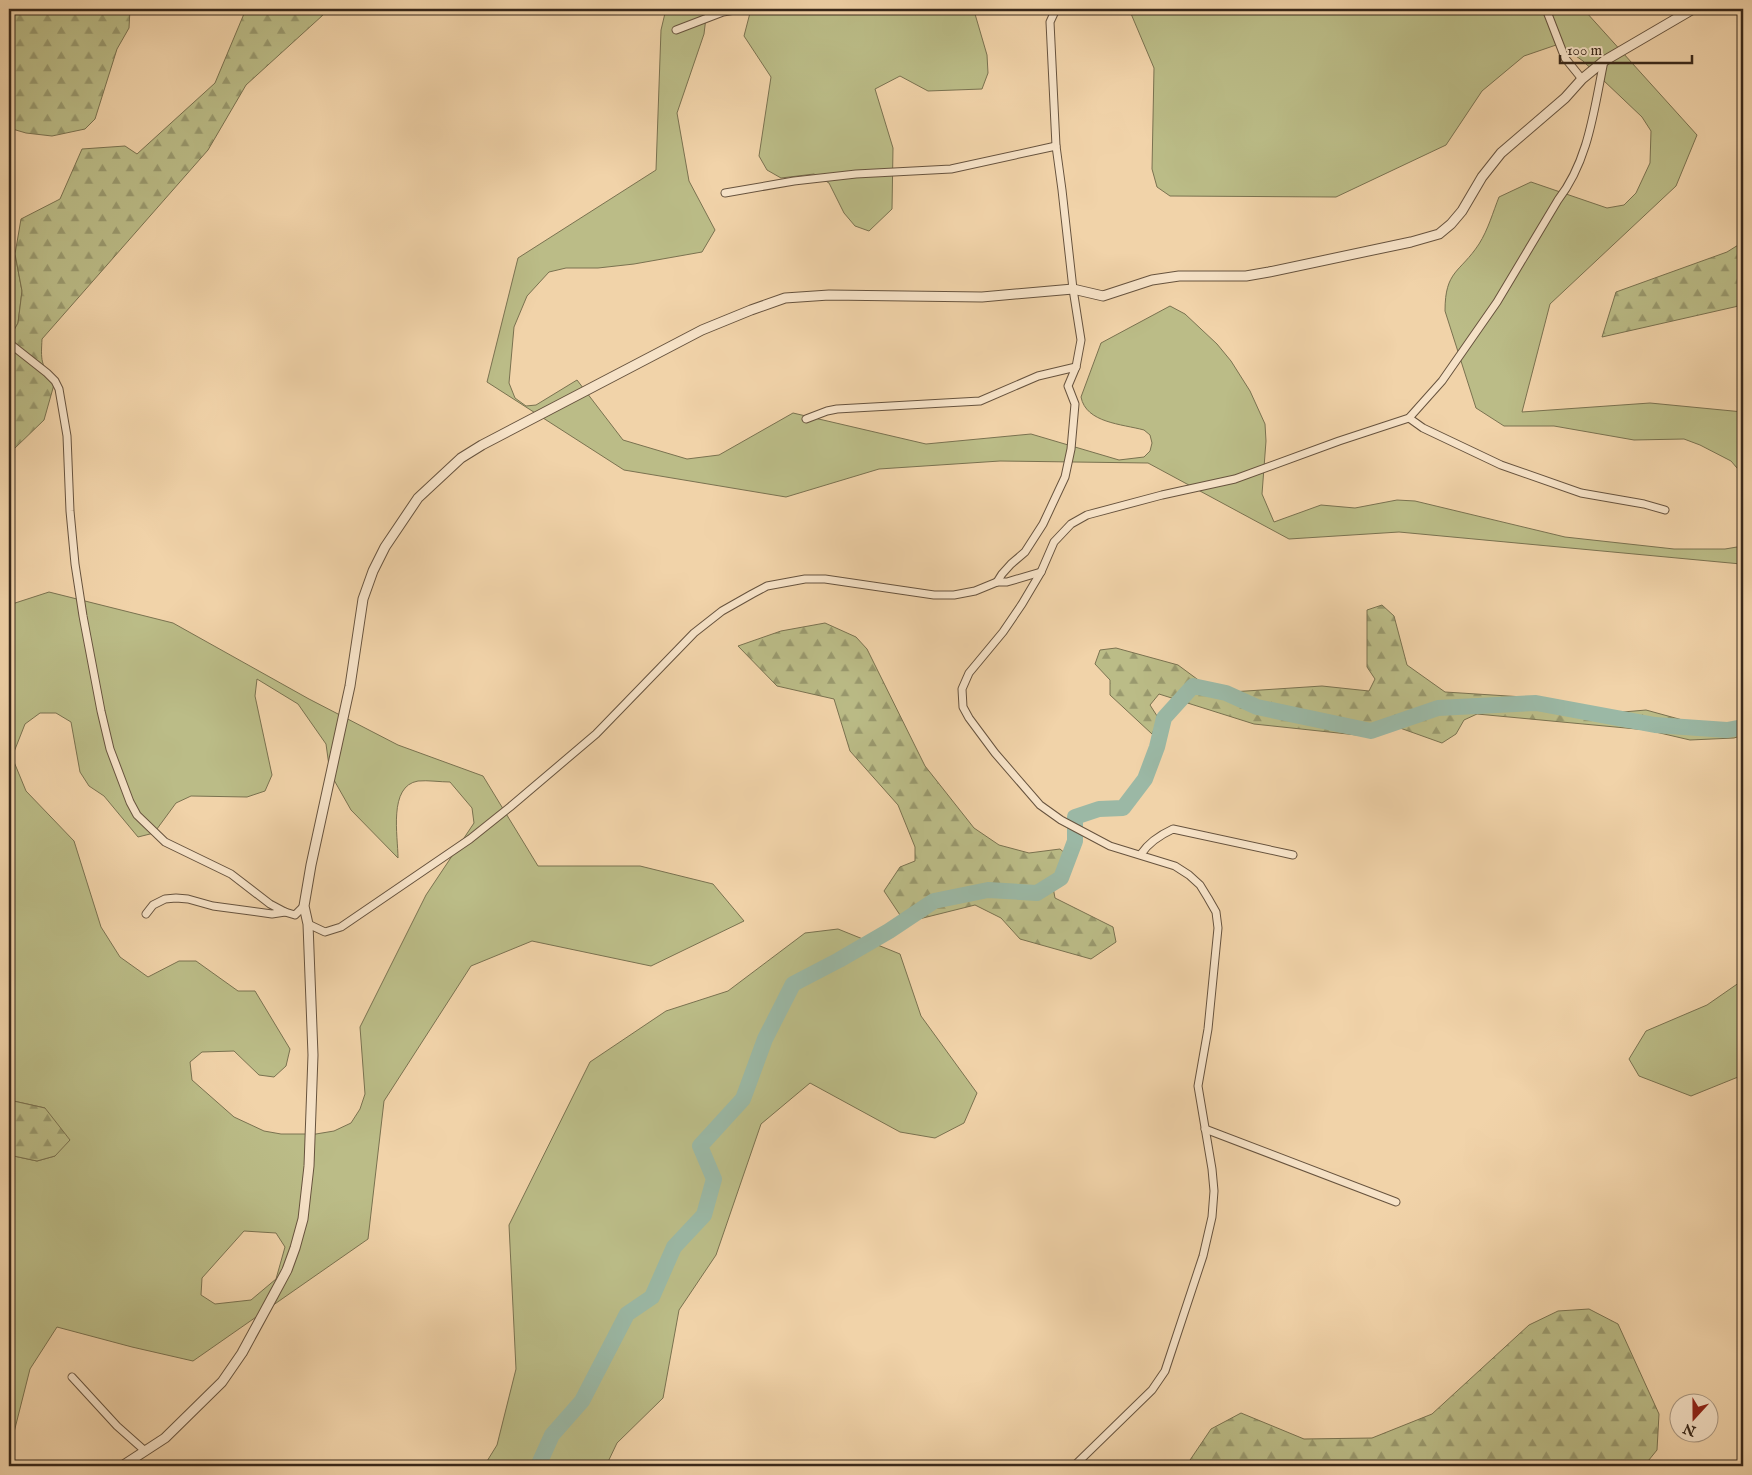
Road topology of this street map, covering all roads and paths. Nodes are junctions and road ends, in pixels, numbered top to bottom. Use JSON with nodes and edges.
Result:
{"nodes":[{"id":1,"x":741,"y":9,"type":"edge"},
{"id":2,"x":1056,"y":9,"type":"edge"},
{"id":3,"x":1546,"y":9,"type":"edge"},
{"id":4,"x":1693,"y":9,"type":"edge"},
{"id":5,"x":676,"y":30,"type":"dead end"},
{"id":6,"x":1604,"y":61,"type":"junction"},
{"id":7,"x":1582,"y":79,"type":"junction"},
{"id":8,"x":1056,"y":146,"type":"junction"},
{"id":9,"x":725,"y":193,"type":"dead end"},
{"id":10,"x":1073,"y":289,"type":"junction"},
{"id":11,"x":9,"y":342,"type":"edge"},
{"id":12,"x":1076,"y":366,"type":"junction"},
{"id":13,"x":1409,"y":418,"type":"junction"},
{"id":14,"x":806,"y":419,"type":"dead end"},
{"id":15,"x":1665,"y":510,"type":"dead end"},
{"id":16,"x":1041,"y":572,"type":"junction"},
{"id":17,"x":997,"y":582,"type":"junction"},
{"id":18,"x":1141,"y":854,"type":"junction"},
{"id":19,"x":1293,"y":855,"type":"dead end"},
{"id":20,"x":304,"y":906,"type":"junction"},
{"id":21,"x":285,"y":912,"type":"junction"},
{"id":22,"x":146,"y":914,"type":"dead end"},
{"id":23,"x":308,"y":924,"type":"junction"},
{"id":24,"x":1205,"y":1129,"type":"junction"},
{"id":25,"x":1396,"y":1202,"type":"dead end"},
{"id":26,"x":72,"y":1376,"type":"dead end"},
{"id":27,"x":144,"y":1450,"type":"junction"},
{"id":28,"x":122,"y":1466,"type":"edge"},
{"id":29,"x":1074,"y":1466,"type":"edge"}],
"edges":[{"from":1,"to":5,"type":"street"},
{"from":2,"to":8,"type":"street"},
{"from":3,"to":7,"type":"street"},
{"from":4,"to":6,"type":"street"},
{"from":6,"to":7,"type":"street"},
{"from":6,"to":13,"type":"street"},
{"from":7,"to":10,"type":"street"},
{"from":8,"to":9,"type":"street"},
{"from":8,"to":10,"type":"street"},
{"from":10,"to":12,"type":"street"},
{"from":10,"to":20,"type":"street"},
{"from":11,"to":21,"type":"street"},
{"from":12,"to":14,"type":"street"},
{"from":12,"to":17,"type":"street"},
{"from":13,"to":15,"type":"street"},
{"from":13,"to":16,"type":"street"},
{"from":16,"to":17,"type":"street"},
{"from":16,"to":18,"type":"street"},
{"from":17,"to":23,"type":"street"},
{"from":18,"to":19,"type":"street"},
{"from":18,"to":24,"type":"street"},
{"from":20,"to":21,"type":"street"},
{"from":20,"to":23,"type":"street"},
{"from":21,"to":22,"type":"street"},
{"from":23,"to":27,"type":"street"},
{"from":24,"to":25,"type":"street"},
{"from":24,"to":29,"type":"street"},
{"from":26,"to":27,"type":"street"},
{"from":27,"to":28,"type":"street"}]}
